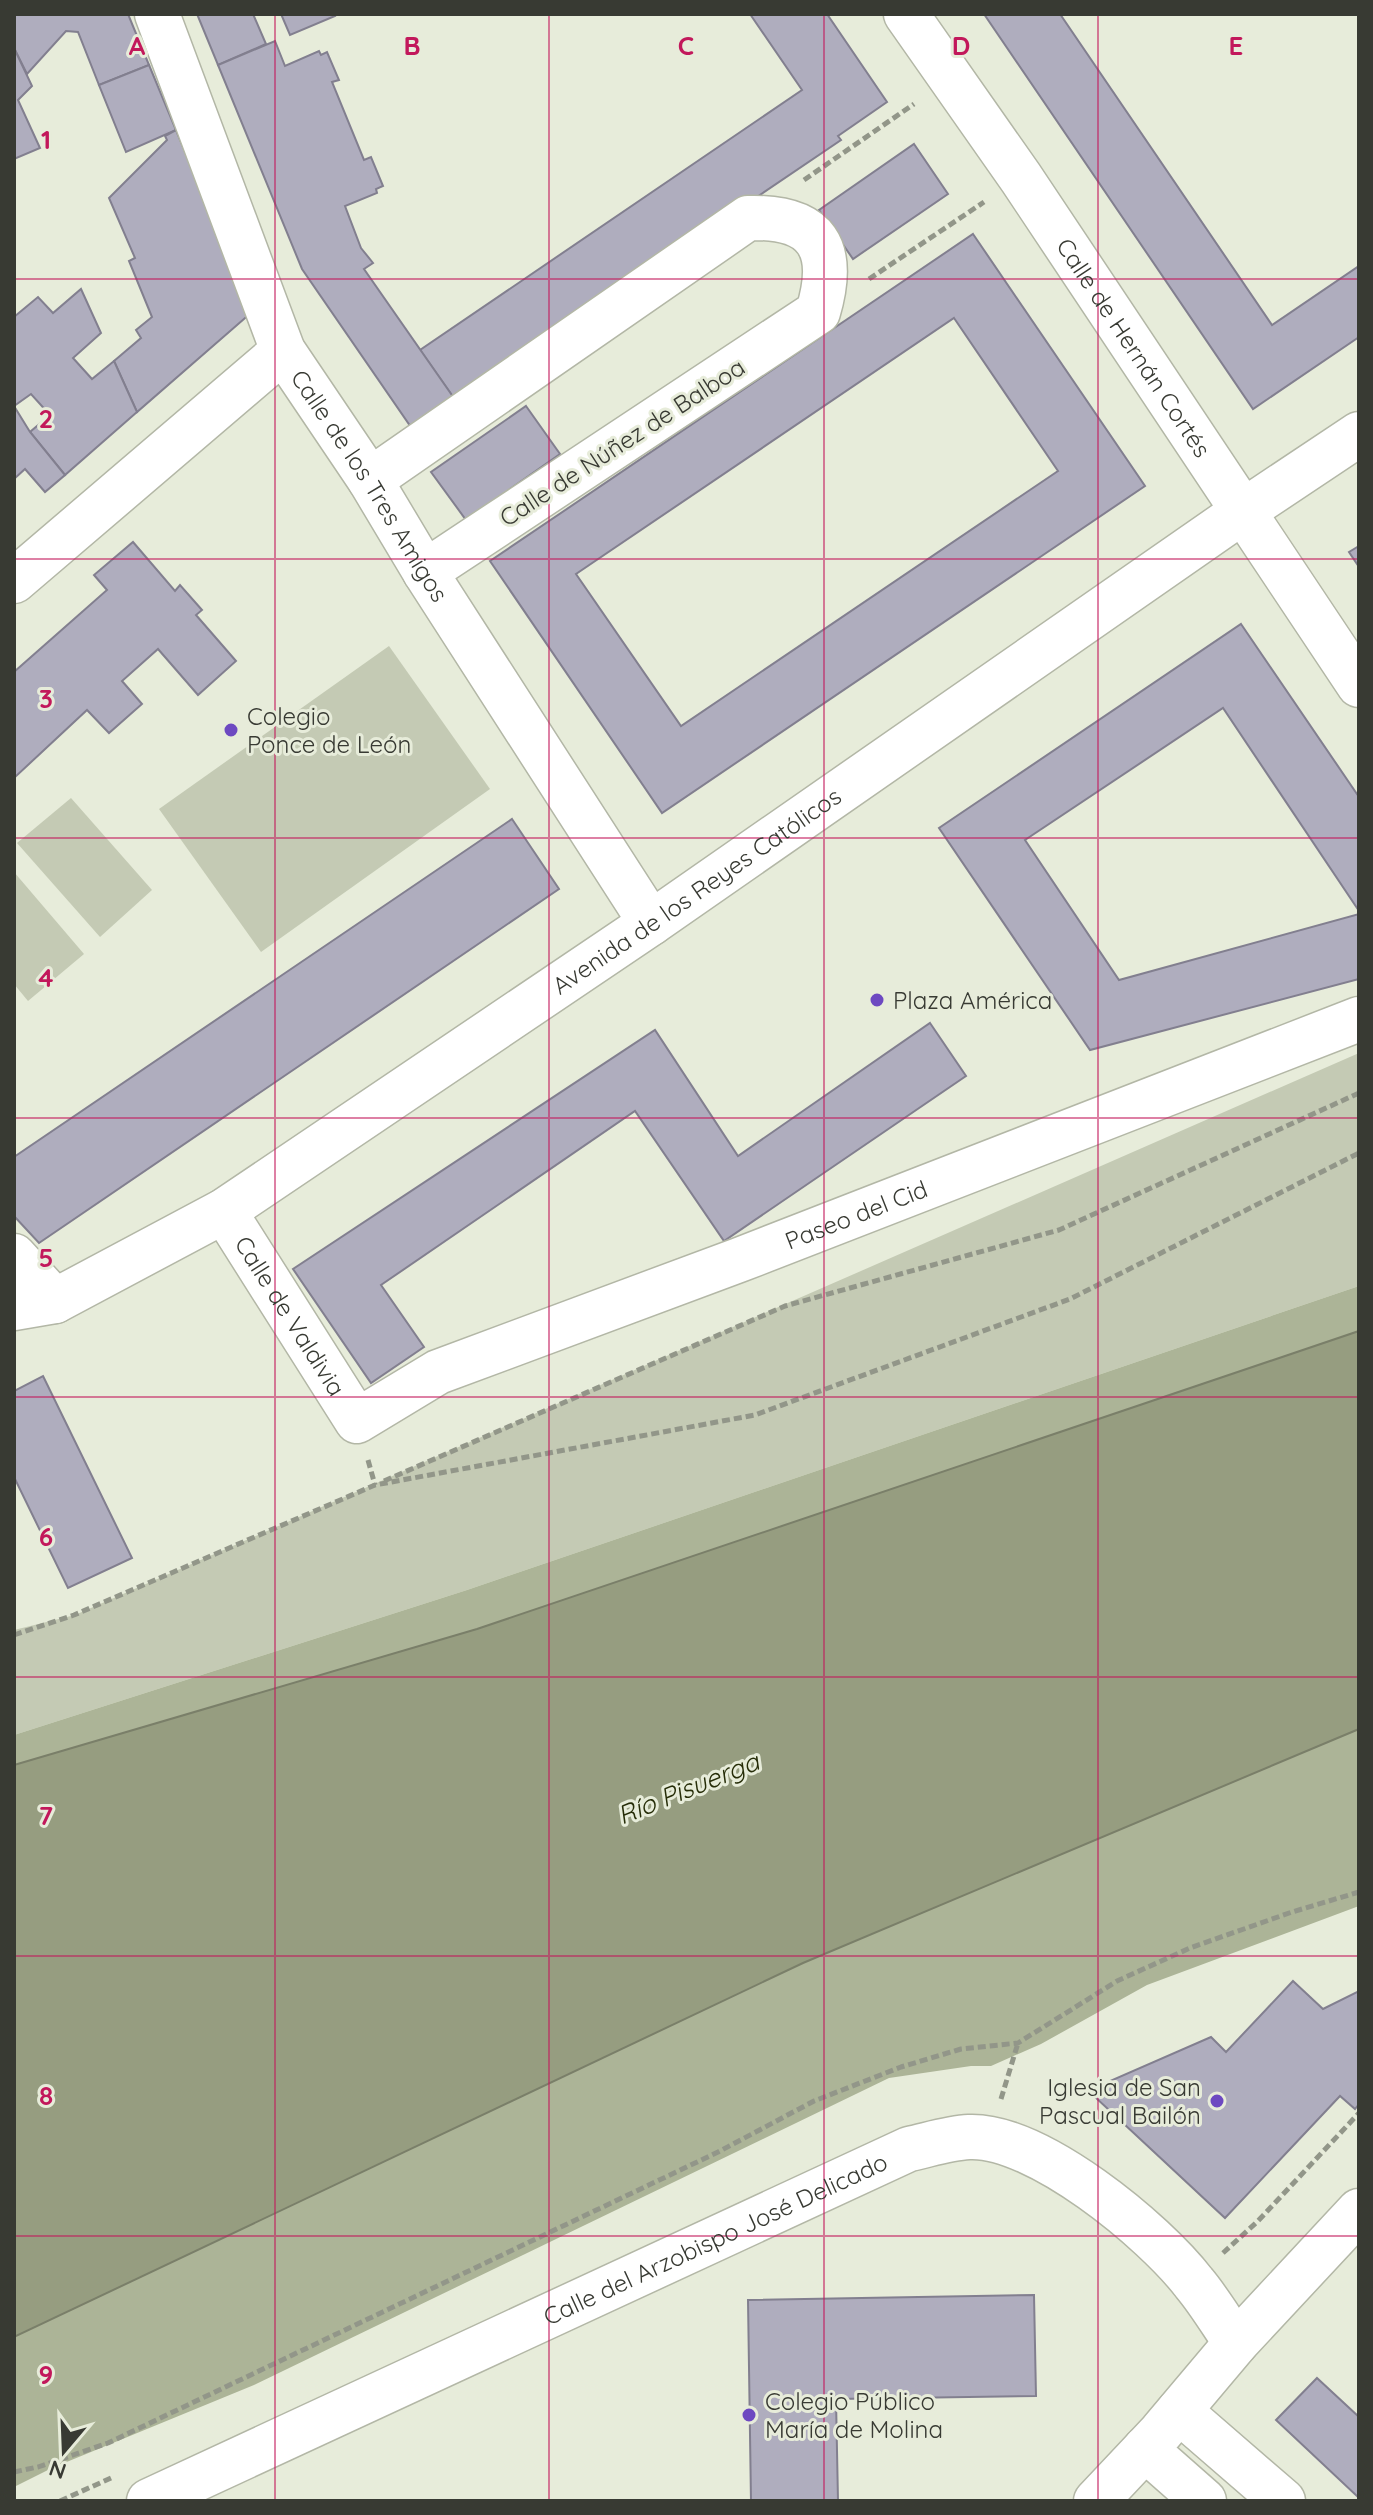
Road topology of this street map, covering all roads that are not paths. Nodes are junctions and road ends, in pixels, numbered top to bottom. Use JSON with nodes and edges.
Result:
{"nodes":[{"id":1,"x":157,"y":14,"type":"edge"},
{"id":2,"x":906,"y":14,"type":"edge"},
{"id":3,"x":283,"y":351,"type":"junction"},
{"id":4,"x":1359,"y":434,"type":"edge"},
{"id":5,"x":370,"y":480,"type":"junction"},
{"id":6,"x":1242,"y":512,"type":"junction"},
{"id":7,"x":425,"y":572,"type":"junction"},
{"id":8,"x":14,"y":581,"type":"edge"},
{"id":9,"x":1359,"y":685,"type":"edge"},
{"id":10,"x":651,"y":923,"type":"junction"},
{"id":11,"x":1359,"y":1019,"type":"edge"},
{"id":12,"x":224,"y":1211,"type":"junction"},
{"id":13,"x":14,"y":1256,"type":"edge"},
{"id":14,"x":34,"y":1304,"type":"edge"},
{"id":15,"x":357,"y":1421,"type":"joint"},
{"id":16,"x":1359,"y":2211,"type":"edge"},
{"id":17,"x":1236,"y":2343,"type":"junction"},
{"id":18,"x":1179,"y":2411,"type":"junction"},
{"id":19,"x":1145,"y":2449,"type":"junction"},
{"id":20,"x":149,"y":2501,"type":"edge"},
{"id":21,"x":1096,"y":2501,"type":"edge"},
{"id":22,"x":1204,"y":2501,"type":"edge"},
{"id":23,"x":1283,"y":2501,"type":"edge"}],
"edges":[{"from":1,"to":3,"type":"street","name":"Calle de los Tres Amigos"},
{"from":2,"to":6,"type":"street","name":"Calle de Hernán Cortés"},
{"from":3,"to":5,"type":"street","name":"Calle de los Tres Amigos"},
{"from":3,"to":8,"type":"street"},
{"from":4,"to":6,"type":"street","name":"Avenida de los Reyes Católicos"},
{"from":5,"to":7,"type":"street","name":"Calle de los Tres Amigos"},
{"from":5,"to":7,"type":"street","name":"Calle de Núñez de Balboa"},
{"from":6,"to":9,"type":"street","name":"Calle de Hernán Cortés"},
{"from":6,"to":10,"type":"street","name":"Avenida de los Reyes Católicos"},
{"from":7,"to":10,"type":"street","name":"Calle de los Tres Amigos"},
{"from":10,"to":12,"type":"street","name":"Avenida de los Reyes Católicos"},
{"from":11,"to":15,"type":"street","name":"Paseo del Cid"},
{"from":12,"to":14,"type":"street","name":"Avenida de los Reyes Católicos"},
{"from":12,"to":15,"type":"street","name":"Calle de Valdivia"},
{"from":13,"to":14,"type":"street"},
{"from":16,"to":17,"type":"street"},
{"from":17,"to":18,"type":"street"},
{"from":17,"to":20,"type":"street","name":"Calle del Arzobispo José Delicado"},
{"from":18,"to":19,"type":"street"},
{"from":18,"to":23,"type":"street"},
{"from":19,"to":21,"type":"street"},
{"from":19,"to":22,"type":"street"}]}
